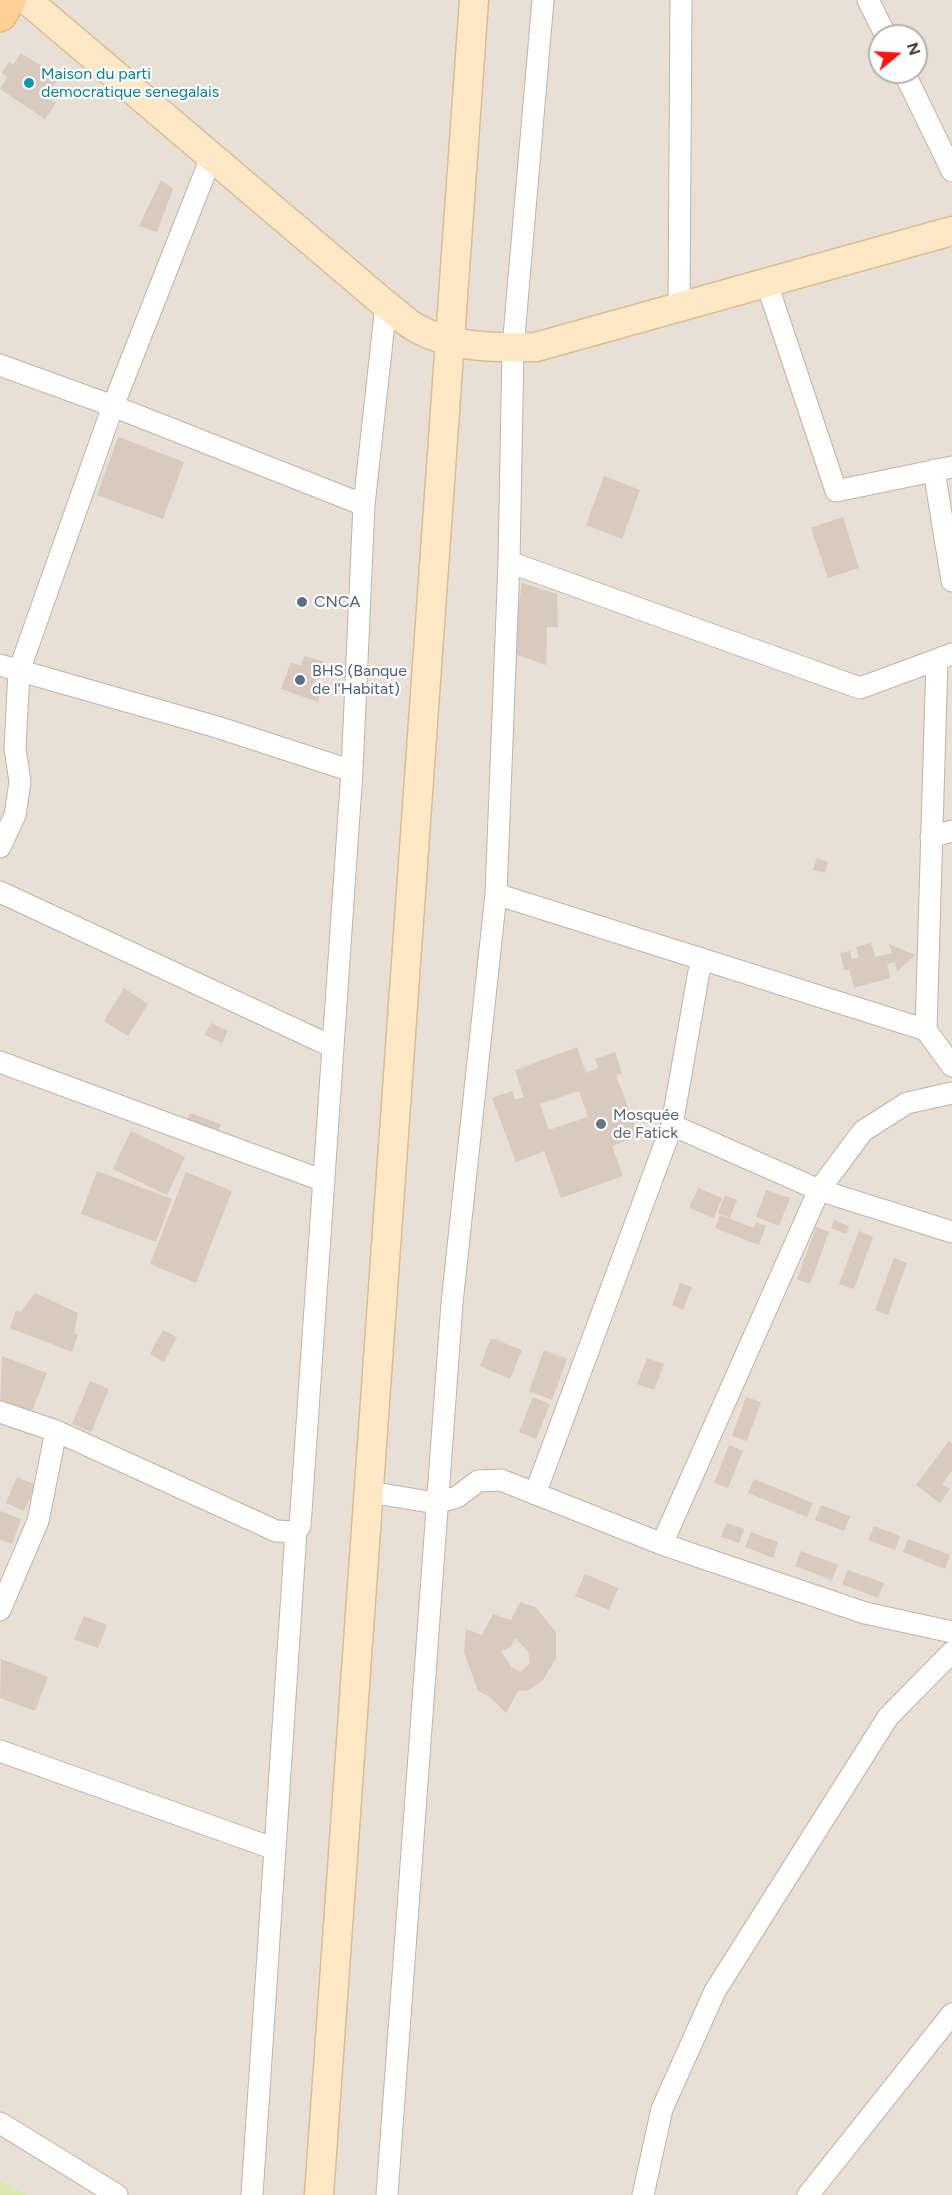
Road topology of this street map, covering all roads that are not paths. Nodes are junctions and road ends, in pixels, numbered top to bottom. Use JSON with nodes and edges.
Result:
{"nodes":[{"id":1,"x":9,"y":0,"type":"edge"},
{"id":2,"x":27,"y":0,"type":"edge"},
{"id":3,"x":474,"y":0,"type":"edge"},
{"id":4,"x":543,"y":0,"type":"edge"},
{"id":5,"x":681,"y":0,"type":"edge"},
{"id":6,"x":868,"y":0,"type":"edge"},
{"id":7,"x":0,"y":15,"type":"edge"},
{"id":8,"x":880,"y":24,"type":"edge"},
{"id":9,"x":910,"y":84,"type":"edge"},
{"id":10,"x":212,"y":156,"type":"junction"},
{"id":11,"x":952,"y":171,"type":"edge"},
{"id":12,"x":952,"y":231,"type":"edge"},
{"id":13,"x":767,"y":284,"type":"junction"},
{"id":14,"x":386,"y":305,"type":"junction"},
{"id":15,"x":679,"y":307,"type":"junction"},
{"id":16,"x":448,"y":341,"type":"junction"},
{"id":17,"x":513,"y":348,"type":"junction"},
{"id":18,"x":0,"y":364,"type":"edge"},
{"id":19,"x":113,"y":406,"type":"junction"},
{"id":20,"x":943,"y":469,"type":"edge"},
{"id":21,"x":364,"y":505,"type":"junction"},
{"id":22,"x":509,"y":562,"type":"junction"},
{"id":23,"x":952,"y":581,"type":"edge"},
{"id":24,"x":944,"y":657,"type":"edge"},
{"id":25,"x":10,"y":668,"type":"edge"},
{"id":26,"x":352,"y":771,"type":"junction"},
{"id":27,"x":952,"y":831,"type":"edge"},
{"id":28,"x":932,"y":837,"type":"junction"},
{"id":29,"x":0,"y":847,"type":"edge"},
{"id":30,"x":0,"y":892,"type":"edge"},
{"id":31,"x":496,"y":894,"type":"junction"},
{"id":32,"x":701,"y":960,"type":"junction"},
{"id":33,"x":926,"y":1030,"type":"junction"},
{"id":34,"x":333,"y":1047,"type":"junction"},
{"id":35,"x":0,"y":1062,"type":"edge"},
{"id":36,"x":952,"y":1066,"type":"edge"},
{"id":37,"x":952,"y":1093,"type":"edge"},
{"id":38,"x":672,"y":1125,"type":"junction"},
{"id":39,"x":324,"y":1181,"type":"junction"},
{"id":40,"x":819,"y":1190,"type":"junction"},
{"id":41,"x":952,"y":1232,"type":"edge"},
{"id":42,"x":0,"y":1412,"type":"edge"},
{"id":43,"x":56,"y":1431,"type":"junction"},
{"id":44,"x":369,"y":1492,"type":"junction"},
{"id":45,"x":535,"y":1494,"type":"junction"},
{"id":46,"x":436,"y":1503,"type":"junction"},
{"id":47,"x":296,"y":1532,"type":"junction"},
{"id":48,"x":662,"y":1544,"type":"junction"},
{"id":49,"x":0,"y":1610,"type":"edge"},
{"id":50,"x":952,"y":1632,"type":"edge"},
{"id":51,"x":952,"y":1652,"type":"edge"},
{"id":52,"x":0,"y":1751,"type":"edge"},
{"id":53,"x":275,"y":1849,"type":"junction"},
{"id":54,"x":952,"y":2014,"type":"edge"},
{"id":55,"x":0,"y":2123,"type":"edge"},
{"id":56,"x":117,"y":2195,"type":"edge"},
{"id":57,"x":252,"y":2195,"type":"edge"},
{"id":58,"x":319,"y":2195,"type":"edge"},
{"id":59,"x":387,"y":2195,"type":"edge"},
{"id":60,"x":643,"y":2195,"type":"edge"},
{"id":61,"x":808,"y":2195,"type":"edge"}],
"edges":[{"from":1,"to":7,"type":"main road"},
{"from":2,"to":10,"type":"street"},
{"from":3,"to":16,"type":"street"},
{"from":4,"to":17,"type":"street"},
{"from":5,"to":15,"type":"street"},
{"from":6,"to":8,"type":"street"},
{"from":9,"to":11,"type":"street"},
{"from":10,"to":14,"type":"street"},
{"from":10,"to":19,"type":"street"},
{"from":12,"to":13,"type":"street"},
{"from":13,"to":15,"type":"street"},
{"from":13,"to":20,"type":"street"},
{"from":14,"to":16,"type":"street"},
{"from":14,"to":21,"type":"street"},
{"from":15,"to":17,"type":"street"},
{"from":16,"to":17,"type":"street"},
{"from":16,"to":44,"type":"street"},
{"from":17,"to":22,"type":"street"},
{"from":18,"to":19,"type":"street"},
{"from":19,"to":21,"type":"street"},
{"from":19,"to":25,"type":"street"},
{"from":20,"to":23,"type":"street"},
{"from":21,"to":26,"type":"street"},
{"from":22,"to":24,"type":"street"},
{"from":22,"to":31,"type":"street"},
{"from":24,"to":28,"type":"street"},
{"from":25,"to":26,"type":"street"},
{"from":25,"to":29,"type":"street"},
{"from":26,"to":34,"type":"street"},
{"from":27,"to":28,"type":"street"},
{"from":28,"to":33,"type":"street"},
{"from":30,"to":34,"type":"street"},
{"from":31,"to":32,"type":"street"},
{"from":31,"to":46,"type":"street"},
{"from":32,"to":33,"type":"street"},
{"from":32,"to":38,"type":"street"},
{"from":33,"to":36,"type":"street"},
{"from":34,"to":39,"type":"street"},
{"from":35,"to":39,"type":"street"},
{"from":37,"to":40,"type":"street"},
{"from":38,"to":40,"type":"street"},
{"from":38,"to":45,"type":"street"},
{"from":39,"to":47,"type":"street"},
{"from":40,"to":41,"type":"street"},
{"from":40,"to":48,"type":"street"},
{"from":42,"to":43,"type":"street"},
{"from":43,"to":47,"type":"street"},
{"from":43,"to":49,"type":"street"},
{"from":44,"to":46,"type":"street"},
{"from":44,"to":58,"type":"street"},
{"from":45,"to":46,"type":"street"},
{"from":45,"to":48,"type":"street"},
{"from":46,"to":59,"type":"street"},
{"from":47,"to":53,"type":"street"},
{"from":48,"to":50,"type":"street"},
{"from":51,"to":60,"type":"street"},
{"from":52,"to":53,"type":"street"},
{"from":53,"to":57,"type":"street"},
{"from":54,"to":61,"type":"street"},
{"from":55,"to":56,"type":"street"}]}
